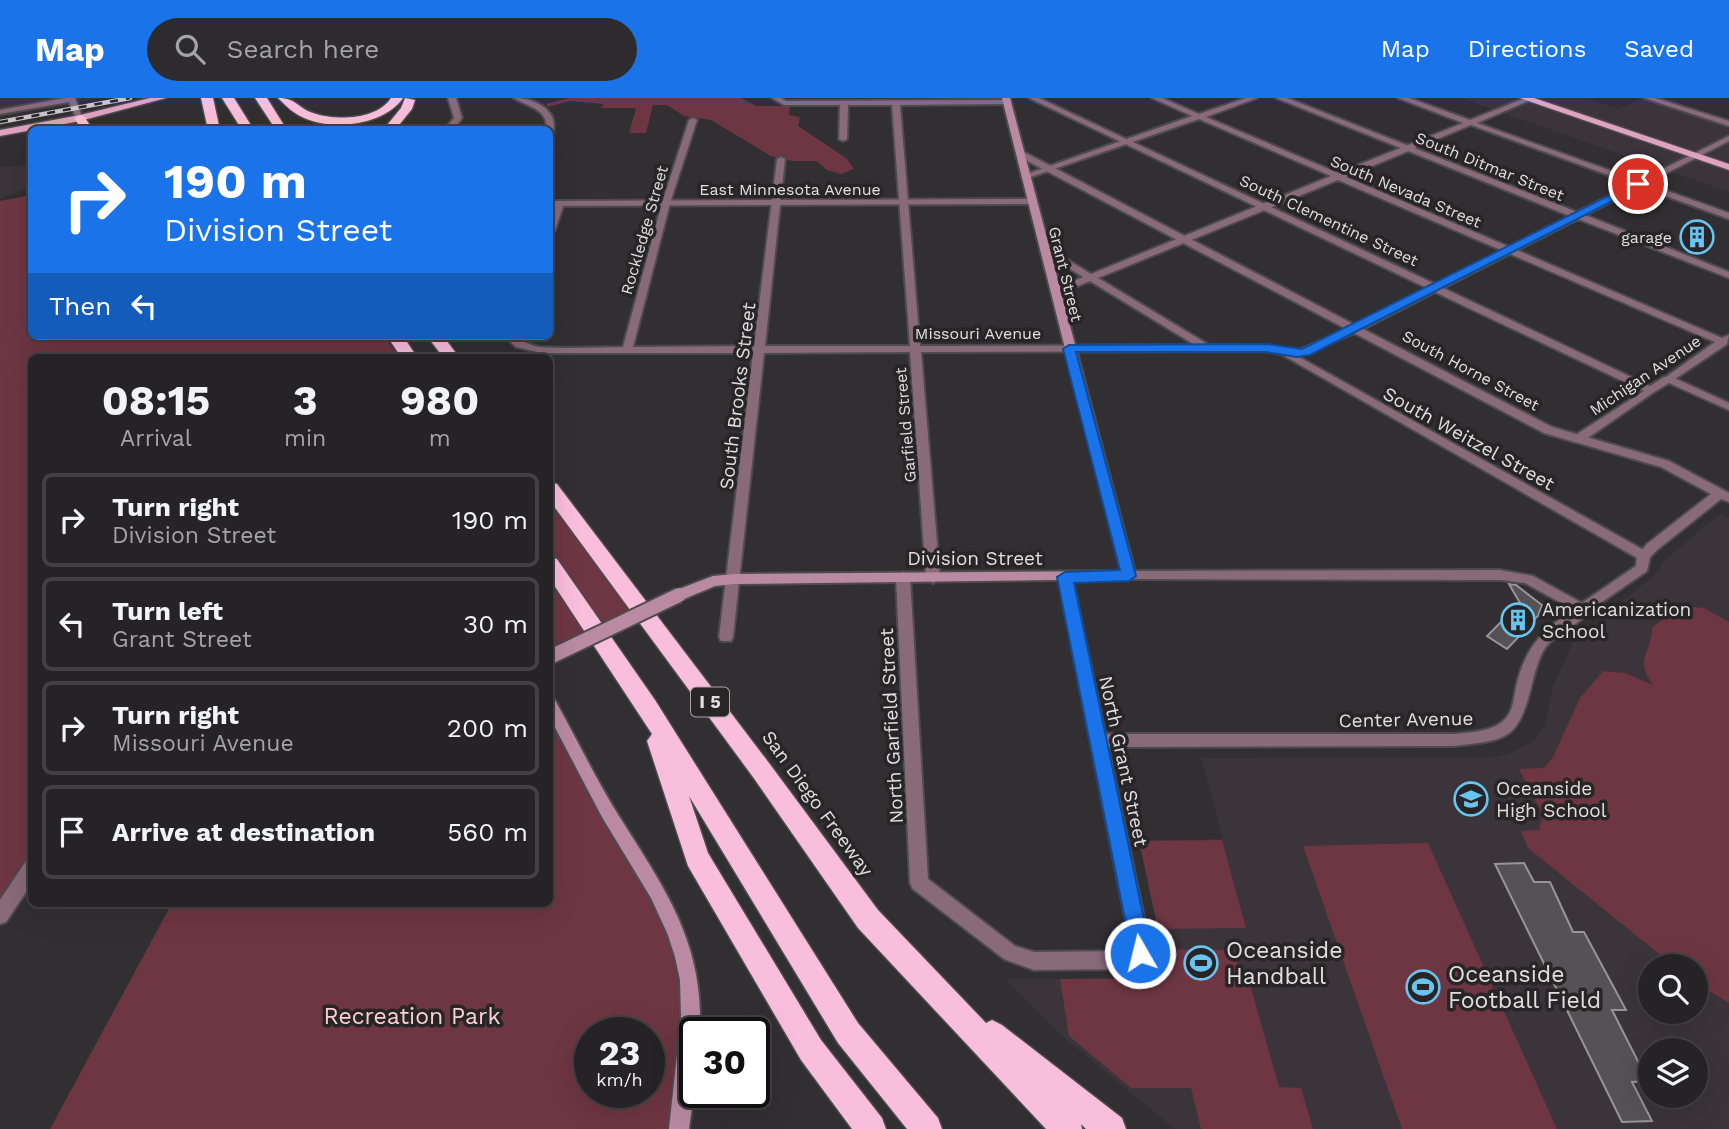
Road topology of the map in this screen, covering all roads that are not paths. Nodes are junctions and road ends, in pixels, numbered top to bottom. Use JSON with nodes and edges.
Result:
{"nodes":[{"id":1,"x":161,"y":98,"type":"edge"},
{"id":2,"x":207,"y":98,"type":"edge"},
{"id":3,"x":228,"y":98,"type":"edge"},
{"id":4,"x":261,"y":98,"type":"edge"},
{"id":5,"x":284,"y":98,"type":"edge"},
{"id":6,"x":397,"y":98,"type":"edge"},
{"id":7,"x":408,"y":98,"type":"edge"},
{"id":8,"x":452,"y":98,"type":"edge"},
{"id":9,"x":518,"y":98,"type":"edge"},
{"id":10,"x":776,"y":98,"type":"edge"},
{"id":11,"x":831,"y":98,"type":"edge"},
{"id":12,"x":1033,"y":98,"type":"edge"},
{"id":13,"x":1156,"y":98,"type":"edge"},
{"id":14,"x":1253,"y":98,"type":"edge"},
{"id":15,"x":1280,"y":98,"type":"edge"},
{"id":16,"x":1402,"y":98,"type":"edge"},
{"id":17,"x":1528,"y":98,"type":"edge"},
{"id":18,"x":1647,"y":98,"type":"edge"},
{"id":19,"x":72,"y":99,"type":"edge"},
{"id":20,"x":1006,"y":100,"type":"edge"},
{"id":21,"x":896,"y":102,"type":"junction"},
{"id":22,"x":814,"y":103,"type":"junction"},
{"id":23,"x":844,"y":103,"type":"junction"},
{"id":24,"x":0,"y":112,"type":"edge"},
{"id":25,"x":1199,"y":117,"type":"junction"},
{"id":26,"x":693,"y":120,"type":"dead end"},
{"id":27,"x":1470,"y":123,"type":"junction"},
{"id":28,"x":80,"y":124,"type":"edge"},
{"id":29,"x":1729,"y":124,"type":"edge"},
{"id":30,"x":62,"y":126,"type":"edge"},
{"id":31,"x":213,"y":126,"type":"edge"},
{"id":32,"x":246,"y":126,"type":"edge"},
{"id":33,"x":279,"y":126,"type":"edge"},
{"id":34,"x":391,"y":126,"type":"edge"},
{"id":35,"x":451,"y":126,"type":"edge"},
{"id":36,"x":550,"y":126,"type":"edge"},
{"id":37,"x":28,"y":130,"type":"edge"},
{"id":38,"x":0,"y":133,"type":"edge"},
{"id":39,"x":1729,"y":138,"type":"edge"},
{"id":40,"x":843,"y":139,"type":"dead end"},
{"id":41,"x":1125,"y":142,"type":"junction"},
{"id":42,"x":1409,"y":148,"type":"junction"},
{"id":43,"x":1019,"y":153,"type":"junction"},
{"id":44,"x":1694,"y":155,"type":"junction"},
{"id":45,"x":781,"y":159,"type":"dead end"},
{"id":46,"x":1729,"y":167,"type":"edge"},
{"id":47,"x":1048,"y":168,"type":"junction"},
{"id":48,"x":1025,"y":176,"type":"junction"},
{"id":49,"x":1337,"y":176,"type":"junction"},
{"id":50,"x":1638,"y":184,"type":"junction"},
{"id":51,"x":903,"y":202,"type":"junction"},
{"id":52,"x":1031,"y":202,"type":"junction"},
{"id":53,"x":666,"y":203,"type":"junction"},
{"id":54,"x":777,"y":203,"type":"junction"},
{"id":55,"x":553,"y":204,"type":"edge"},
{"id":56,"x":561,"y":204,"type":"junction"},
{"id":57,"x":1263,"y":207,"type":"junction"},
{"id":58,"x":1577,"y":215,"type":"junction"},
{"id":59,"x":1729,"y":216,"type":"edge"},
{"id":60,"x":553,"y":223,"type":"edge"},
{"id":61,"x":1184,"y":239,"type":"junction"},
{"id":62,"x":1045,"y":250,"type":"junction"},
{"id":63,"x":1508,"y":250,"type":"junction"},
{"id":64,"x":1729,"y":275,"type":"edge"},
{"id":65,"x":1091,"y":278,"type":"junction"},
{"id":66,"x":1435,"y":288,"type":"junction"},
{"id":67,"x":1055,"y":292,"type":"junction"},
{"id":68,"x":1355,"y":328,"type":"junction"},
{"id":69,"x":438,"y":340,"type":"edge"},
{"id":70,"x":515,"y":340,"type":"edge"},
{"id":71,"x":1726,"y":340,"type":"edge"},
{"id":72,"x":1208,"y":348,"type":"junction"},
{"id":73,"x":760,"y":349,"type":"junction"},
{"id":74,"x":915,"y":349,"type":"junction"},
{"id":75,"x":1069,"y":349,"type":"junction"},
{"id":76,"x":1278,"y":349,"type":"junction"},
{"id":77,"x":627,"y":350,"type":"junction"},
{"id":78,"x":449,"y":354,"type":"edge"},
{"id":79,"x":1668,"y":379,"type":"junction"},
{"id":80,"x":1650,"y":390,"type":"junction"},
{"id":81,"x":1729,"y":407,"type":"edge"},
{"id":82,"x":1578,"y":439,"type":"junction"},
{"id":83,"x":553,"y":492,"type":"edge"},
{"id":84,"x":1724,"y":495,"type":"edge"},
{"id":85,"x":1644,"y":556,"type":"junction"},
{"id":86,"x":553,"y":568,"type":"edge"},
{"id":87,"x":1129,"y":576,"type":"junction"},
{"id":88,"x":903,"y":577,"type":"junction"},
{"id":89,"x":1065,"y":577,"type":"junction"},
{"id":90,"x":933,"y":578,"type":"junction"},
{"id":91,"x":734,"y":579,"type":"junction"},
{"id":92,"x":1583,"y":610,"type":"junction"},
{"id":93,"x":726,"y":637,"type":"dead end"},
{"id":94,"x":553,"y":656,"type":"edge"},
{"id":95,"x":647,"y":706,"type":"junction"},
{"id":96,"x":553,"y":710,"type":"edge"},
{"id":97,"x":1099,"y":741,"type":"junction"},
{"id":98,"x":28,"y":873,"type":"edge"},
{"id":99,"x":0,"y":916,"type":"edge"},
{"id":100,"x":1034,"y":961,"type":"joint"},
{"id":101,"x":930,"y":986,"type":"junction"},
{"id":102,"x":679,"y":1129,"type":"edge"},
{"id":103,"x":870,"y":1129,"type":"edge"},
{"id":104,"x":927,"y":1129,"type":"edge"},
{"id":105,"x":1067,"y":1129,"type":"edge"},
{"id":106,"x":1111,"y":1129,"type":"edge"}],
"edges":[{"from":1,"to":28,"type":"main road"},
{"from":2,"to":31,"type":"highway"},
{"from":3,"to":32,"type":"highway"},
{"from":4,"to":33,"type":"highway"},
{"from":5,"to":6,"type":"highway"},
{"from":7,"to":34,"type":"highway"},
{"from":8,"to":35,"type":"street"},
{"from":9,"to":36,"type":"street"},
{"from":10,"to":22,"type":"street"},
{"from":11,"to":22,"type":"street"},
{"from":12,"to":41,"type":"street","name":"South Clementine Street"},
{"from":13,"to":25,"type":"street","name":"South Nevada Street"},
{"from":14,"to":25,"type":"street"},
{"from":15,"to":42,"type":"street","name":"South Ditmar Street"},
{"from":16,"to":27,"type":"street"},
{"from":17,"to":27,"type":"street"},
{"from":17,"to":44,"type":"main road"},
{"from":18,"to":29,"type":"street"},
{"from":19,"to":24,"type":"street"},
{"from":19,"to":28,"type":"street"},
{"from":20,"to":21,"type":"street"},
{"from":20,"to":43,"type":"main road","name":"Grant Street"},
{"from":21,"to":23,"type":"street"},
{"from":21,"to":51,"type":"street","name":"Garfield Street"},
{"from":22,"to":23,"type":"street"},
{"from":23,"to":40,"type":"street"},
{"from":25,"to":41,"type":"street"},
{"from":25,"to":49,"type":"street","name":"South Nevada Street"},
{"from":26,"to":53,"type":"street","name":"Rockledge Street"},
{"from":27,"to":42,"type":"street"},
{"from":27,"to":50,"type":"street"},
{"from":28,"to":30,"type":"main road"},
{"from":37,"to":38,"type":"main road"},
{"from":39,"to":44,"type":"street","name":"Missouri Avenue"},
{"from":41,"to":47,"type":"street"},
{"from":41,"to":57,"type":"street","name":"South Clementine Street"},
{"from":42,"to":49,"type":"street"},
{"from":42,"to":58,"type":"street","name":"South Ditmar Street"},
{"from":43,"to":47,"type":"street","name":"South Horne Street"},
{"from":43,"to":48,"type":"main road","name":"Grant Street"},
{"from":44,"to":46,"type":"main road"},
{"from":44,"to":50,"type":"street","name":"Missouri Avenue"},
{"from":45,"to":54,"type":"street","name":"South Brooks Street"},
{"from":47,"to":48,"type":"street"},
{"from":47,"to":61,"type":"street","name":"South Horne Street"},
{"from":48,"to":52,"type":"main road","name":"Grant Street"},
{"from":49,"to":57,"type":"street"},
{"from":49,"to":63,"type":"street","name":"South Nevada Street"},
{"from":50,"to":58,"type":"street","name":"Missouri Avenue"},
{"from":50,"to":59,"type":"street"},
{"from":51,"to":52,"type":"street","name":"East Minnesota Avenue"},
{"from":51,"to":54,"type":"street","name":"East Minnesota Avenue"},
{"from":51,"to":74,"type":"street","name":"Garfield Street"},
{"from":52,"to":62,"type":"main road","name":"Grant Street"},
{"from":53,"to":54,"type":"street","name":"East Minnesota Avenue"},
{"from":53,"to":56,"type":"street","name":"East Minnesota Avenue"},
{"from":53,"to":77,"type":"street","name":"Rockledge Street"},
{"from":54,"to":73,"type":"street","name":"South Brooks Street"},
{"from":55,"to":56,"type":"street","name":"East Minnesota Avenue"},
{"from":56,"to":60,"type":"street"},
{"from":57,"to":61,"type":"street"},
{"from":57,"to":66,"type":"street","name":"South Clementine Street"},
{"from":58,"to":63,"type":"street","name":"Missouri Avenue"},
{"from":58,"to":64,"type":"street","name":"South Ditmar Street"},
{"from":61,"to":65,"type":"street"},
{"from":61,"to":68,"type":"street","name":"South Horne Street"},
{"from":62,"to":65,"type":"street"},
{"from":62,"to":67,"type":"main road","name":"Grant Street"},
{"from":63,"to":66,"type":"street","name":"Missouri Avenue"},
{"from":63,"to":71,"type":"street","name":"South Nevada Street"},
{"from":65,"to":67,"type":"street"},
{"from":65,"to":72,"type":"street"},
{"from":66,"to":68,"type":"street","name":"Missouri Avenue"},
{"from":66,"to":80,"type":"street","name":"South Clementine Street"},
{"from":67,"to":75,"type":"main road","name":"Grant Street"},
{"from":68,"to":76,"type":"street","name":"Missouri Avenue"},
{"from":68,"to":82,"type":"street","name":"South Horne Street"},
{"from":69,"to":78,"type":"highway"},
{"from":70,"to":77,"type":"street","name":"Missouri Avenue"},
{"from":71,"to":79,"type":"street","name":"Michigan Avenue"},
{"from":72,"to":75,"type":"street","name":"Missouri Avenue"},
{"from":72,"to":76,"type":"street","name":"Missouri Avenue"},
{"from":73,"to":74,"type":"street","name":"Missouri Avenue"},
{"from":73,"to":77,"type":"street","name":"Missouri Avenue"},
{"from":73,"to":91,"type":"street","name":"South Brooks Street"},
{"from":74,"to":75,"type":"street","name":"Missouri Avenue"},
{"from":74,"to":90,"type":"street","name":"Garfield Street"},
{"from":75,"to":87,"type":"main road","name":"Grant Street"},
{"from":76,"to":85,"type":"street","name":"South Weitzel Street"},
{"from":79,"to":80,"type":"street","name":"Michigan Avenue"},
{"from":79,"to":81,"type":"street"},
{"from":80,"to":82,"type":"street","name":"Michigan Avenue"},
{"from":82,"to":84,"type":"street","name":"South Horne Street"},
{"from":83,"to":101,"type":"highway","name":"San Diego Freeway","number":"I 5"},
{"from":84,"to":85,"type":"street","name":"Center Avenue"},
{"from":85,"to":92,"type":"street","name":"Center Avenue"},
{"from":86,"to":95,"type":"highway"},
{"from":87,"to":89,"type":"main road","name":"Division Street"},
{"from":87,"to":92,"type":"street","name":"Division Street"},
{"from":88,"to":90,"type":"main road","name":"Division Street"},
{"from":88,"to":91,"type":"main road","name":"Division Street"},
{"from":88,"to":100,"type":"street","name":"North Garfield Street"},
{"from":89,"to":90,"type":"main road","name":"Division Street"},
{"from":89,"to":97,"type":"street","name":"North Grant Street"},
{"from":91,"to":93,"type":"street","name":"South Brooks Street"},
{"from":91,"to":94,"type":"main road","name":"Division Street","bridge":true},
{"from":92,"to":97,"type":"street","name":"Center Avenue"},
{"from":95,"to":103,"type":"highway"},
{"from":95,"to":104,"type":"highway"},
{"from":96,"to":102,"type":"main road"},
{"from":97,"to":100,"type":"street","name":"North Grant Street"},
{"from":98,"to":99,"type":"street"},
{"from":101,"to":105,"type":"highway","name":"San Diego Freeway","number":"I 5"},
{"from":101,"to":106,"type":"highway"}]}
